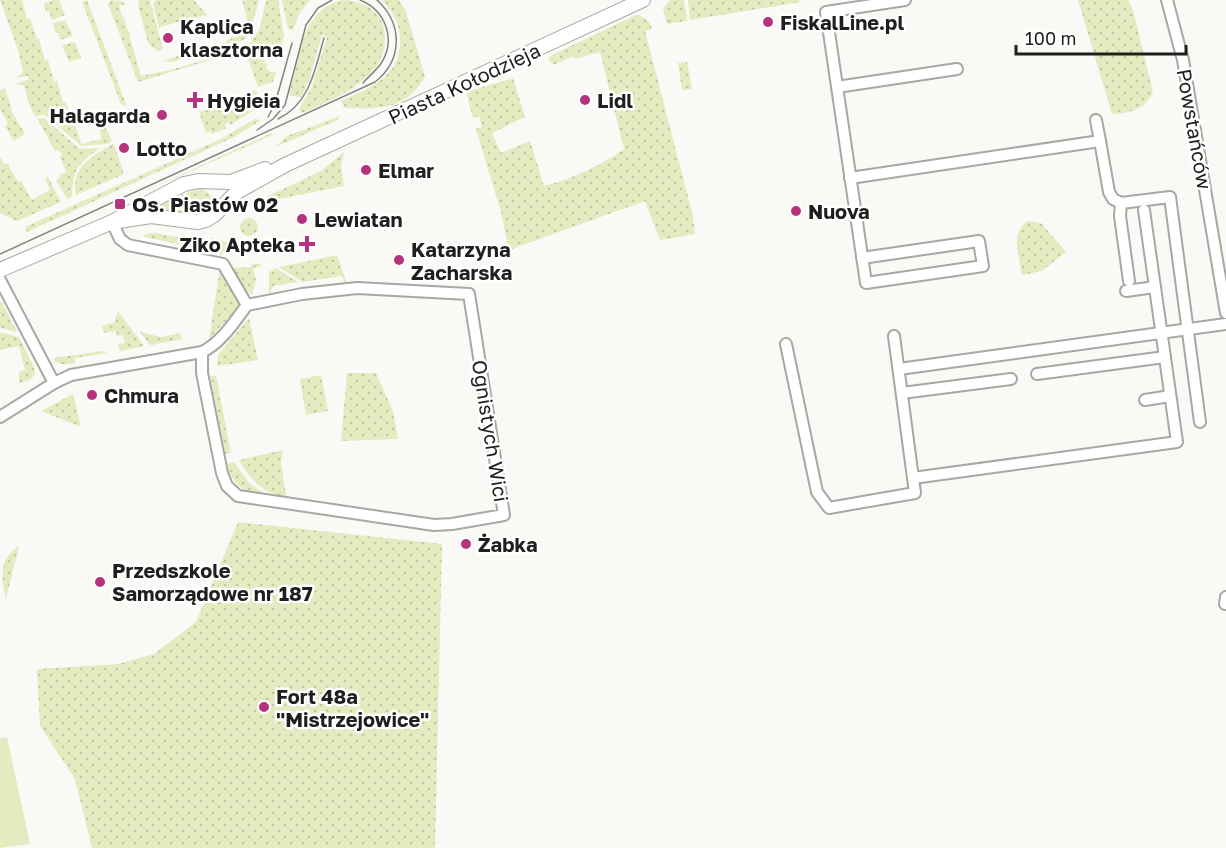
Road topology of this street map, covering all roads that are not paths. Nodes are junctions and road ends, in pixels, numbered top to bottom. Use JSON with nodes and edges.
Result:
{"nodes":[{"id":1,"x":643,"y":0,"type":"edge"},
{"id":2,"x":905,"y":0,"type":"edge"},
{"id":3,"x":1160,"y":0,"type":"edge"},
{"id":4,"x":1167,"y":0,"type":"edge"},
{"id":5,"x":1171,"y":18,"type":"junction"},
{"id":6,"x":957,"y":69,"type":"dead end"},
{"id":7,"x":837,"y":87,"type":"junction"},
{"id":8,"x":1096,"y":120,"type":"dead end"},
{"id":9,"x":1100,"y":141,"type":"junction"},
{"id":10,"x":285,"y":165,"type":"junction"},
{"id":11,"x":850,"y":178,"type":"junction"},
{"id":12,"x":201,"y":181,"type":"junction"},
{"id":13,"x":151,"y":200,"type":"junction"},
{"id":14,"x":1121,"y":203,"type":"junction"},
{"id":15,"x":1144,"y":210,"type":"dead end"},
{"id":16,"x":216,"y":213,"type":"junction"},
{"id":17,"x":156,"y":216,"type":"junction"},
{"id":18,"x":112,"y":222,"type":"junction"},
{"id":19,"x":862,"y":258,"type":"junction"},
{"id":20,"x":0,"y":270,"type":"edge"},
{"id":21,"x":0,"y":279,"type":"edge"},
{"id":22,"x":1155,"y":287,"type":"junction"},
{"id":23,"x":247,"y":305,"type":"junction"},
{"id":24,"x":1226,"y":313,"type":"edge"},
{"id":25,"x":1226,"y":324,"type":"edge"},
{"id":26,"x":1187,"y":329,"type":"junction"},
{"id":27,"x":1161,"y":332,"type":"junction"},
{"id":28,"x":894,"y":336,"type":"dead end"},
{"id":29,"x":786,"y":344,"type":"dead end"},
{"id":30,"x":205,"y":350,"type":"junction"},
{"id":31,"x":1165,"y":357,"type":"junction"},
{"id":32,"x":899,"y":369,"type":"junction"},
{"id":33,"x":1037,"y":374,"type":"dead end"},
{"id":34,"x":1011,"y":379,"type":"dead end"},
{"id":35,"x":54,"y":382,"type":"junction"},
{"id":36,"x":902,"y":393,"type":"junction"},
{"id":37,"x":1170,"y":396,"type":"junction"},
{"id":38,"x":1145,"y":400,"type":"dead end"},
{"id":39,"x":0,"y":417,"type":"edge"},
{"id":40,"x":1200,"y":422,"type":"dead end"},
{"id":41,"x":913,"y":478,"type":"junction"}],
"edges":[{"from":1,"to":10,"type":"street","name":"Piasta Kołodzieja"},
{"from":2,"to":7,"type":"street"},
{"from":3,"to":5,"type":"street","name":"Powstańców"},
{"from":4,"to":5,"type":"street","name":"Powstańców"},
{"from":5,"to":24,"type":"street","name":"Powstańców"},
{"from":6,"to":7,"type":"street"},
{"from":7,"to":11,"type":"street"},
{"from":8,"to":9,"type":"street"},
{"from":9,"to":11,"type":"street"},
{"from":9,"to":14,"type":"street"},
{"from":10,"to":12,"type":"street","name":"Piasta Kołodzieja"},
{"from":10,"to":16,"type":"street","name":"Piasta Kołodzieja"},
{"from":11,"to":19,"type":"street"},
{"from":12,"to":13,"type":"street","name":"Piasta Kołodzieja"},
{"from":12,"to":16,"type":"street"},
{"from":13,"to":17,"type":"street"},
{"from":13,"to":18,"type":"street","name":"Piasta Kołodzieja"},
{"from":14,"to":22,"type":"street"},
{"from":14,"to":26,"type":"street"},
{"from":15,"to":22,"type":"street"},
{"from":16,"to":17,"type":"street","name":"Piasta Kołodzieja"},
{"from":17,"to":18,"type":"street","name":"Piasta Kołodzieja"},
{"from":18,"to":20,"type":"street","name":"Piasta Kołodzieja"},
{"from":18,"to":23,"type":"street"},
{"from":19,"to":19,"type":"street"},
{"from":21,"to":35,"type":"street"},
{"from":22,"to":27,"type":"street"},
{"from":23,"to":30,"type":"street"},
{"from":23,"to":30,"type":"street","name":"Ognistych Wici"},
{"from":25,"to":26,"type":"street"},
{"from":26,"to":27,"type":"street"},
{"from":26,"to":40,"type":"street"},
{"from":27,"to":31,"type":"street"},
{"from":27,"to":32,"type":"street"},
{"from":28,"to":32,"type":"street"},
{"from":29,"to":41,"type":"street"},
{"from":30,"to":35,"type":"street"},
{"from":31,"to":33,"type":"street"},
{"from":31,"to":37,"type":"street"},
{"from":32,"to":36,"type":"street"},
{"from":34,"to":36,"type":"street"},
{"from":35,"to":39,"type":"street"},
{"from":36,"to":41,"type":"street"},
{"from":37,"to":38,"type":"street"},
{"from":37,"to":41,"type":"street"}]}
